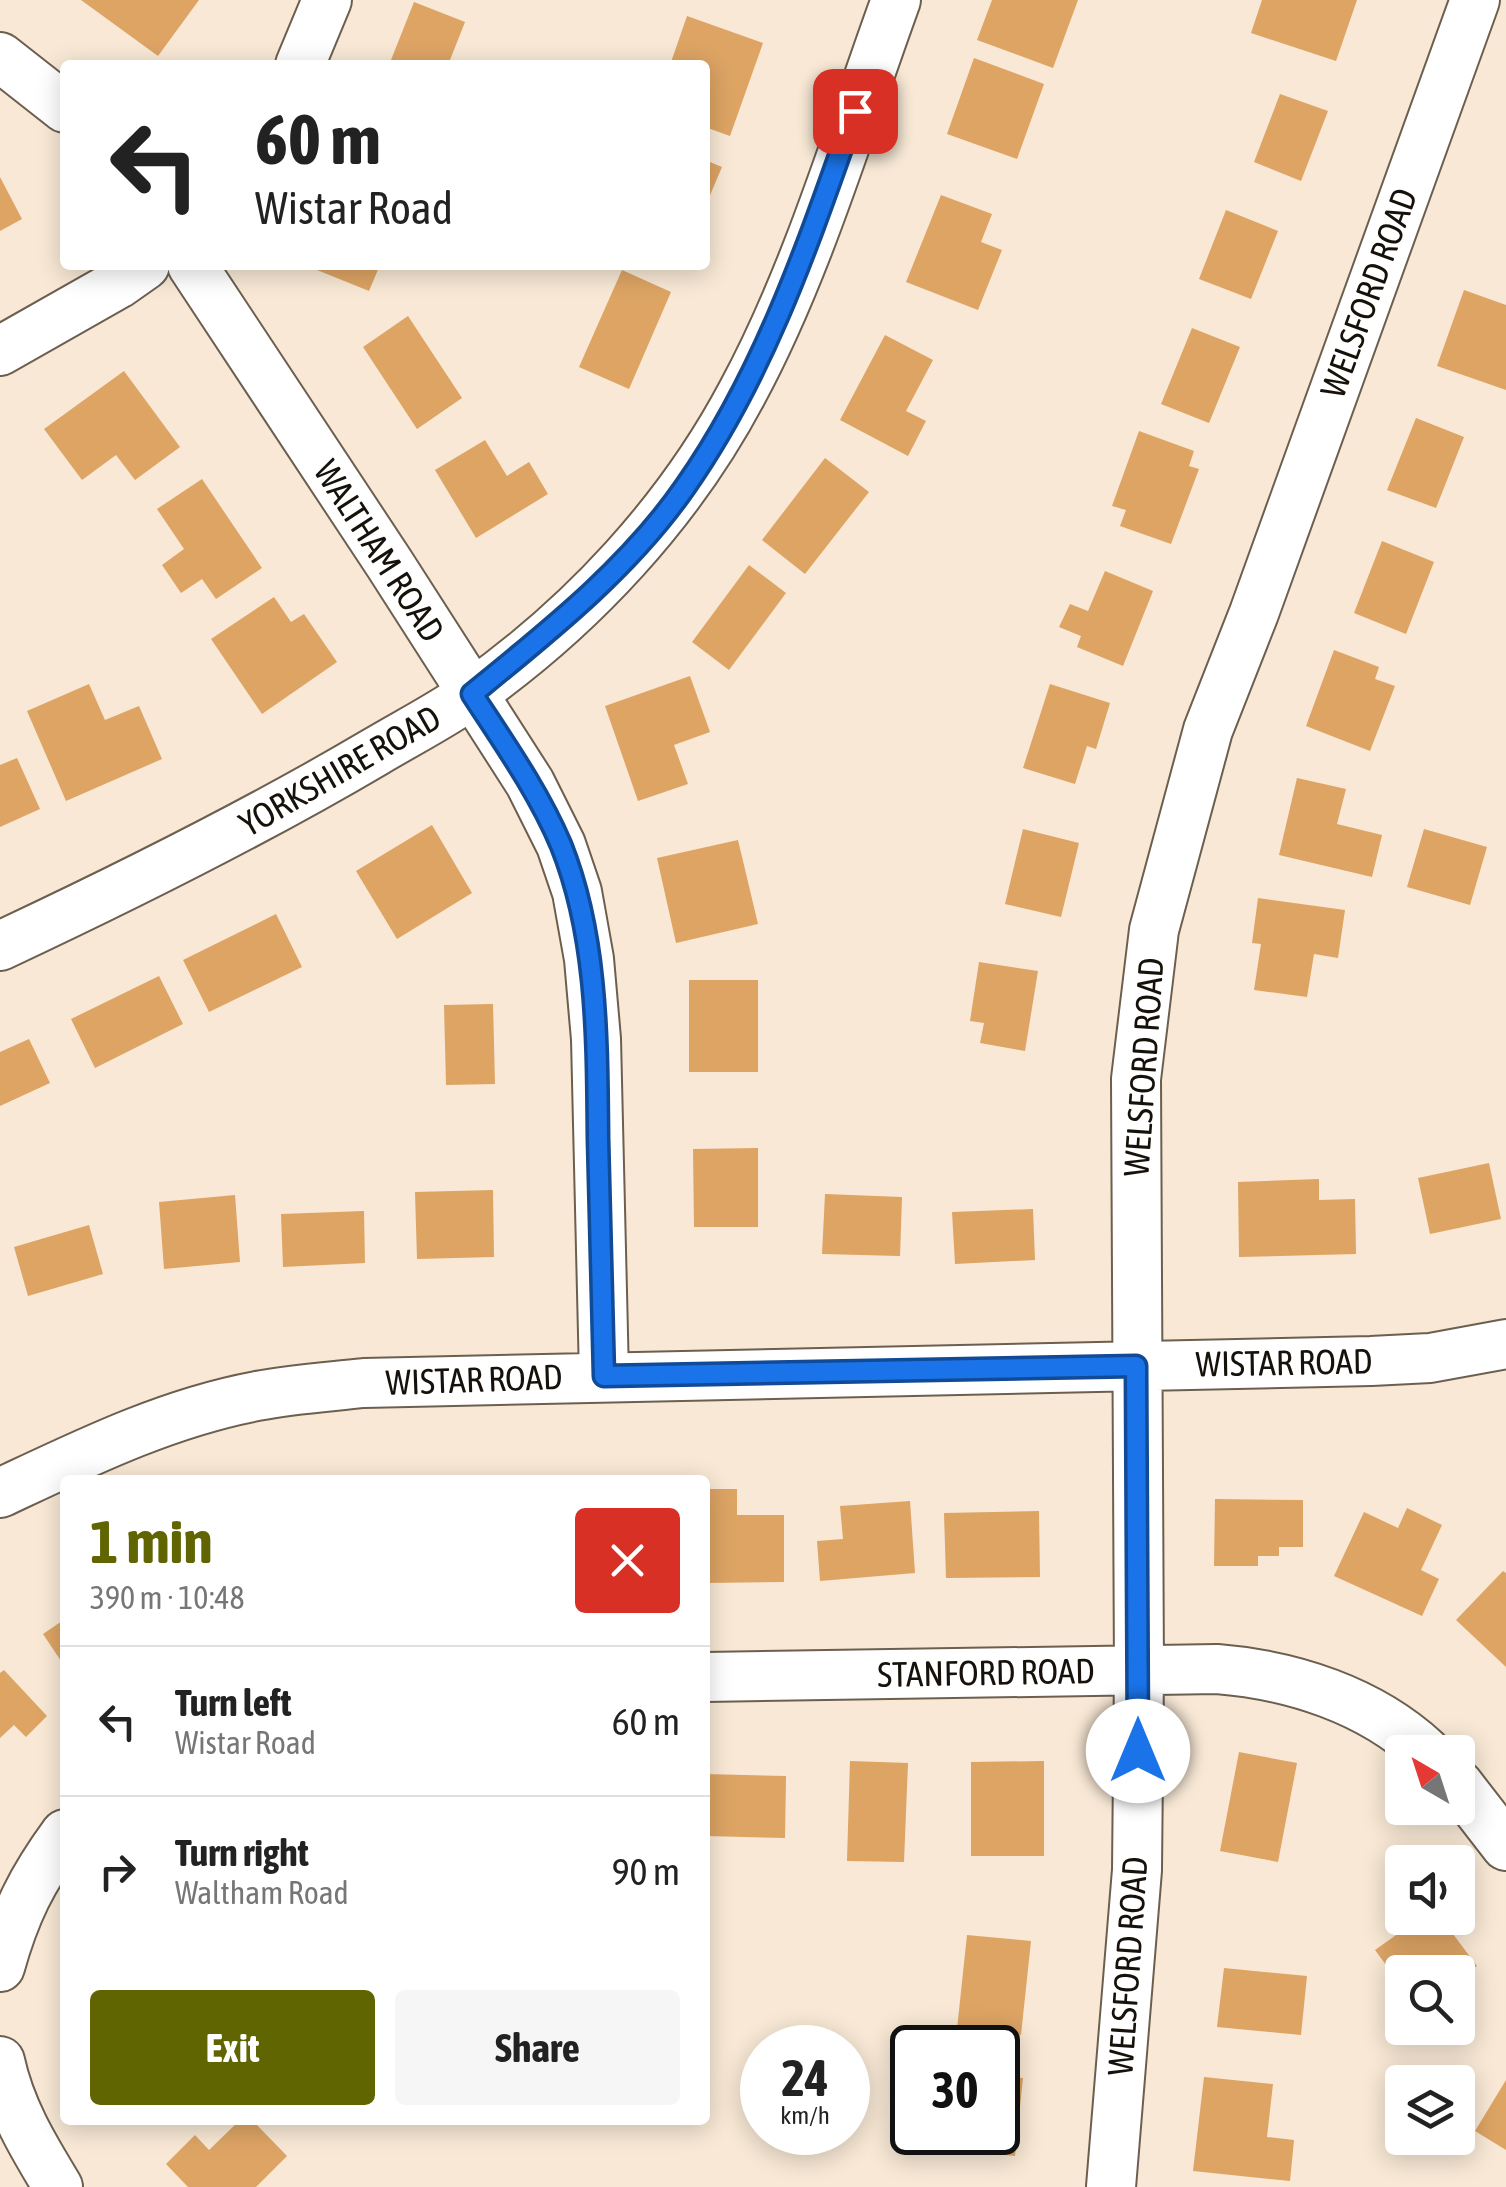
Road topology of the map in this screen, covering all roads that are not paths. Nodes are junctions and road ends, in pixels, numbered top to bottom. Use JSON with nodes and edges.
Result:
{"nodes":[{"id":1,"x":327,"y":0,"type":"edge"},
{"id":2,"x":896,"y":0,"type":"edge"},
{"id":3,"x":1475,"y":0,"type":"edge"},
{"id":4,"x":0,"y":56,"type":"edge"},
{"id":5,"x":302,"y":60,"type":"edge"},
{"id":6,"x":60,"y":104,"type":"edge"},
{"id":7,"x":138,"y":270,"type":"edge"},
{"id":8,"x":195,"y":270,"type":"edge"},
{"id":9,"x":0,"y":351,"type":"edge"},
{"id":10,"x":472,"y":694,"type":"junction"},
{"id":11,"x":0,"y":946,"type":"edge"},
{"id":12,"x":1506,"y":1344,"type":"edge"},
{"id":13,"x":1136,"y":1366,"type":"junction"},
{"id":14,"x":604,"y":1376,"type":"junction"},
{"id":15,"x":0,"y":1493,"type":"edge"},
{"id":16,"x":1139,"y":1671,"type":"junction"},
{"id":17,"x":710,"y":1677,"type":"edge"},
{"id":18,"x":1401,"y":1735,"type":"edge"},
{"id":19,"x":1475,"y":1806,"type":"edge"},
{"id":20,"x":60,"y":1841,"type":"edge"},
{"id":21,"x":1506,"y":1846,"type":"edge"},
{"id":22,"x":0,"y":1968,"type":"edge"},
{"id":23,"x":0,"y":2061,"type":"edge"},
{"id":24,"x":58,"y":2187,"type":"edge"},
{"id":25,"x":1111,"y":2187,"type":"edge"}],
"edges":[{"from":1,"to":5,"type":"street"},
{"from":2,"to":10,"type":"street","name":"YORKSHIRE ROAD"},
{"from":3,"to":13,"type":"street","name":"WELSFORD ROAD"},
{"from":4,"to":6,"type":"street"},
{"from":7,"to":9,"type":"street"},
{"from":8,"to":10,"type":"street","name":"WALTHAM ROAD"},
{"from":10,"to":11,"type":"street","name":"YORKSHIRE ROAD"},
{"from":10,"to":14,"type":"street","name":"WALTHAM ROAD"},
{"from":12,"to":13,"type":"street","name":"WISTAR ROAD"},
{"from":13,"to":14,"type":"street","name":"WISTAR ROAD"},
{"from":13,"to":16,"type":"street","name":"WELSFORD ROAD"},
{"from":14,"to":15,"type":"street","name":"WISTAR ROAD"},
{"from":16,"to":17,"type":"street","name":"STANFORD ROAD"},
{"from":16,"to":18,"type":"street","name":"STANFORD ROAD"},
{"from":16,"to":25,"type":"street","name":"WELSFORD ROAD"},
{"from":19,"to":21,"type":"street"},
{"from":20,"to":22,"type":"street"},
{"from":23,"to":24,"type":"street"}]}
